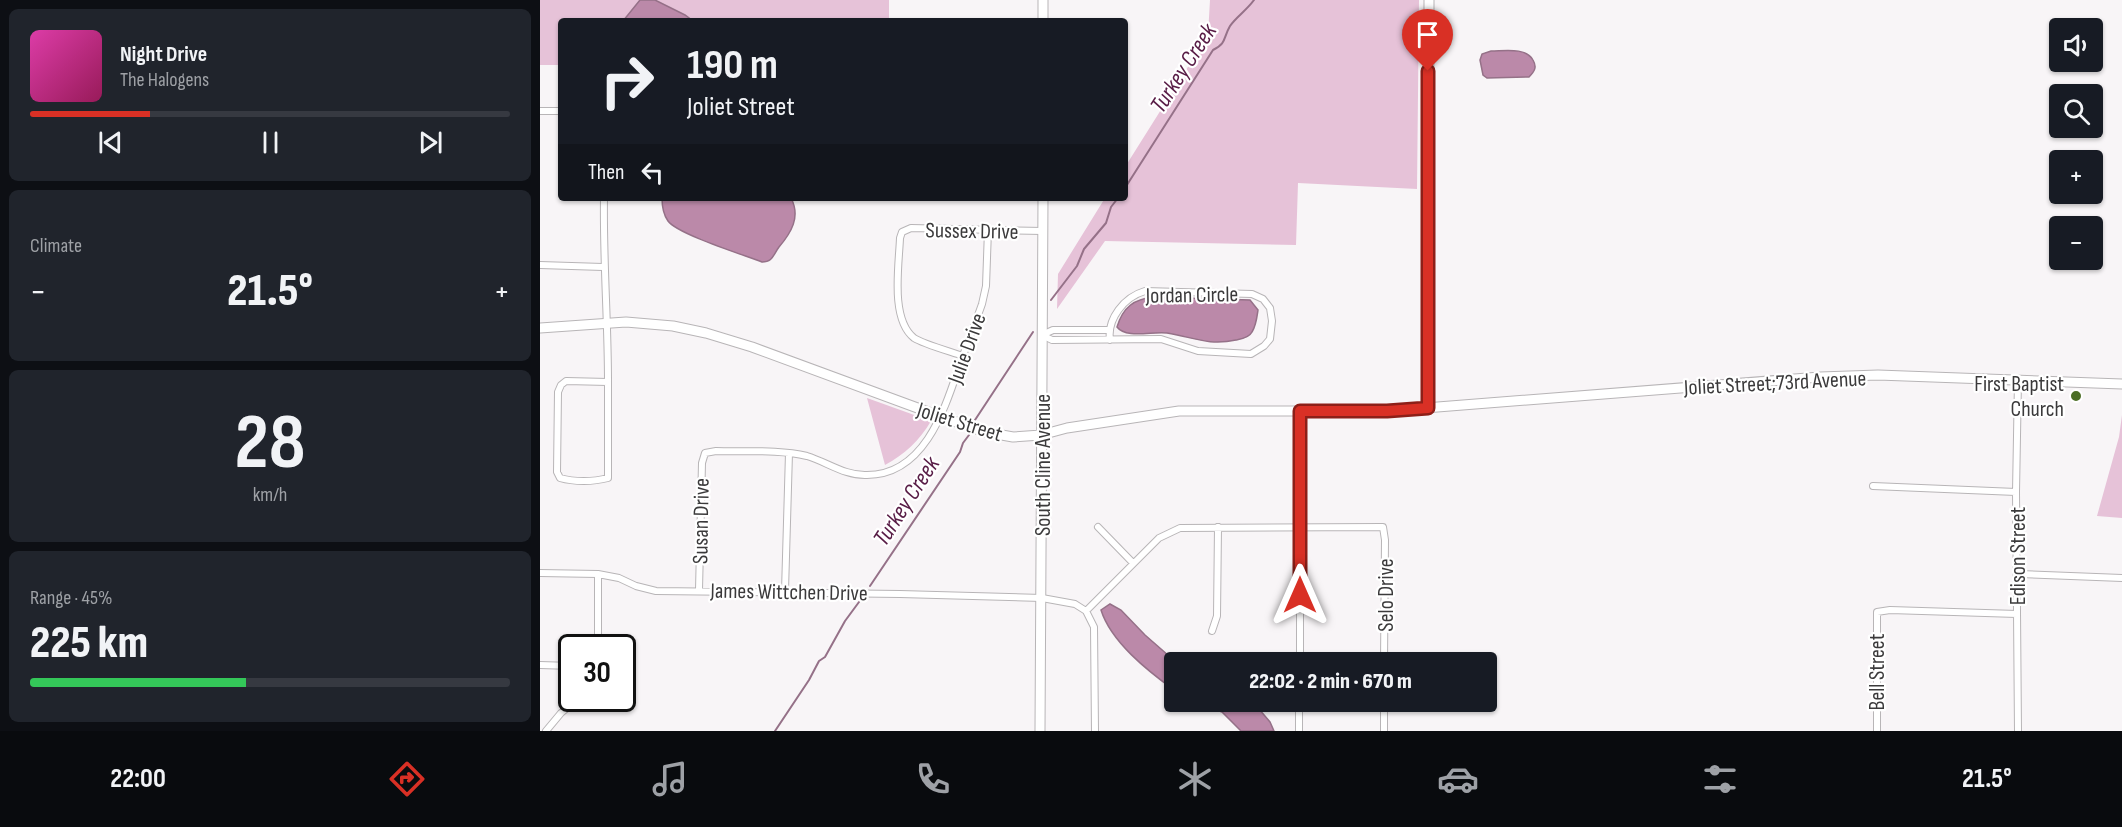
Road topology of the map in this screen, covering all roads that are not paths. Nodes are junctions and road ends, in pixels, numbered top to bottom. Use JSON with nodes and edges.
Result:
{"nodes":[{"id":1,"x":1043,"y":0,"type":"edge"},
{"id":2,"x":1429,"y":0,"type":"edge"},
{"id":3,"x":1043,"y":18,"type":"edge"},
{"id":4,"x":540,"y":111,"type":"edge"},
{"id":5,"x":558,"y":111,"type":"edge"},
{"id":6,"x":604,"y":201,"type":"edge"},
{"id":7,"x":1043,"y":201,"type":"edge"},
{"id":8,"x":988,"y":230,"type":"junction"},
{"id":9,"x":1043,"y":231,"type":"junction"},
{"id":10,"x":540,"y":265,"type":"edge"},
{"id":11,"x":603,"y":267,"type":"junction"},
{"id":12,"x":608,"y":323,"type":"junction"},
{"id":13,"x":540,"y":328,"type":"edge"},
{"id":14,"x":1108,"y":330,"type":"junction"},
{"id":15,"x":1042,"y":335,"type":"junction"},
{"id":16,"x":1110,"y":340,"type":"junction"},
{"id":17,"x":963,"y":356,"type":"junction"},
{"id":18,"x":2018,"y":380,"type":"junction"},
{"id":19,"x":608,"y":382,"type":"junction"},
{"id":20,"x":2122,"y":384,"type":"edge"},
{"id":21,"x":1428,"y":408,"type":"junction"},
{"id":22,"x":1300,"y":411,"type":"junction"},
{"id":23,"x":942,"y":417,"type":"junction"},
{"id":24,"x":1041,"y":435,"type":"junction"},
{"id":25,"x":705,"y":453,"type":"joint"},
{"id":26,"x":789,"y":453,"type":"junction"},
{"id":27,"x":1873,"y":486,"type":"dead end"},
{"id":28,"x":2016,"y":492,"type":"junction"},
{"id":29,"x":1098,"y":527,"type":"dead end"},
{"id":30,"x":1218,"y":527,"type":"junction"},
{"id":31,"x":1300,"y":527,"type":"junction"},
{"id":32,"x":1133,"y":563,"type":"junction"},
{"id":33,"x":540,"y":573,"type":"edge"},
{"id":34,"x":598,"y":574,"type":"junction"},
{"id":35,"x":2018,"y":574,"type":"junction"},
{"id":36,"x":2122,"y":578,"type":"edge"},
{"id":37,"x":699,"y":590,"type":"junction"},
{"id":38,"x":785,"y":591,"type":"junction"},
{"id":39,"x":1042,"y":598,"type":"junction"},
{"id":40,"x":1086,"y":611,"type":"junction"},
{"id":41,"x":2017,"y":614,"type":"junction"},
{"id":42,"x":1212,"y":631,"type":"dead end"},
{"id":43,"x":598,"y":634,"type":"edge"},
{"id":44,"x":1299,"y":652,"type":"edge"},
{"id":45,"x":1384,"y":652,"type":"edge"},
{"id":46,"x":540,"y":665,"type":"edge"},
{"id":47,"x":558,"y":666,"type":"edge"},
{"id":48,"x":562,"y":712,"type":"edge"},
{"id":49,"x":1299,"y":712,"type":"edge"},
{"id":50,"x":1384,"y":712,"type":"edge"},
{"id":51,"x":546,"y":731,"type":"edge"},
{"id":52,"x":1040,"y":731,"type":"edge"},
{"id":53,"x":1095,"y":731,"type":"edge"},
{"id":54,"x":1299,"y":731,"type":"edge"},
{"id":55,"x":1384,"y":731,"type":"edge"},
{"id":56,"x":1876,"y":731,"type":"edge"},
{"id":57,"x":2018,"y":731,"type":"edge"}],
"edges":[{"from":1,"to":3,"type":"street"},
{"from":2,"to":21,"type":"street"},
{"from":4,"to":5,"type":"street"},
{"from":6,"to":11,"type":"street"},
{"from":7,"to":9,"type":"street","name":"South Cline Avenue"},
{"from":8,"to":9,"type":"street","name":"Sussex Drive"},
{"from":8,"to":17,"type":"street","name":"Julie Drive"},
{"from":8,"to":17,"type":"street","name":"Sussex Drive"},
{"from":9,"to":15,"type":"street","name":"South Cline Avenue"},
{"from":10,"to":11,"type":"street"},
{"from":11,"to":12,"type":"street"},
{"from":12,"to":13,"type":"street","name":"Joliet Street"},
{"from":12,"to":19,"type":"street"},
{"from":12,"to":23,"type":"street","name":"Joliet Street"},
{"from":14,"to":15,"type":"street"},
{"from":14,"to":16,"type":"street"},
{"from":14,"to":16,"type":"street","name":"Jordan Circle"},
{"from":15,"to":16,"type":"street","name":"Jordan Circle"},
{"from":15,"to":24,"type":"street","name":"South Cline Avenue"},
{"from":17,"to":23,"type":"street","name":"Julie Drive"},
{"from":18,"to":20,"type":"street","name":"Joliet Street;73rd Avenue"},
{"from":18,"to":21,"type":"street","name":"Joliet Street;73rd Avenue"},
{"from":18,"to":28,"type":"street","name":"Edison Street"},
{"from":19,"to":19,"type":"street"},
{"from":21,"to":22,"type":"street","name":"Joliet Street"},
{"from":22,"to":24,"type":"street","name":"Joliet Street"},
{"from":22,"to":31,"type":"street"},
{"from":23,"to":24,"type":"street","name":"Joliet Street"},
{"from":23,"to":26,"type":"street","name":"Julie Drive"},
{"from":24,"to":39,"type":"street","name":"South Cline Avenue"},
{"from":25,"to":26,"type":"street","name":"Julie Drive"},
{"from":25,"to":37,"type":"street","name":"Susan Drive"},
{"from":26,"to":38,"type":"street"},
{"from":27,"to":28,"type":"street"},
{"from":28,"to":35,"type":"street","name":"Edison Street"},
{"from":29,"to":32,"type":"street"},
{"from":30,"to":31,"type":"street"},
{"from":30,"to":32,"type":"street"},
{"from":30,"to":42,"type":"street"},
{"from":31,"to":44,"type":"street"},
{"from":31,"to":45,"type":"street","name":"Selo Drive"},
{"from":32,"to":40,"type":"street"},
{"from":33,"to":34,"type":"street","name":"James Wittchen Drive"},
{"from":34,"to":37,"type":"street","name":"James Wittchen Drive"},
{"from":34,"to":43,"type":"street"},
{"from":35,"to":36,"type":"street"},
{"from":35,"to":41,"type":"street","name":"Edison Street"},
{"from":37,"to":38,"type":"street","name":"James Wittchen Drive"},
{"from":38,"to":39,"type":"street","name":"James Wittchen Drive"},
{"from":39,"to":40,"type":"street","name":"James Wittchen Drive"},
{"from":39,"to":52,"type":"street","name":"South Cline Avenue"},
{"from":40,"to":53,"type":"street"},
{"from":41,"to":56,"type":"street","name":"Bell Street"},
{"from":41,"to":57,"type":"street","name":"Edison Street"},
{"from":46,"to":47,"type":"street"},
{"from":48,"to":51,"type":"street"},
{"from":49,"to":54,"type":"street"},
{"from":50,"to":55,"type":"street"}]}
